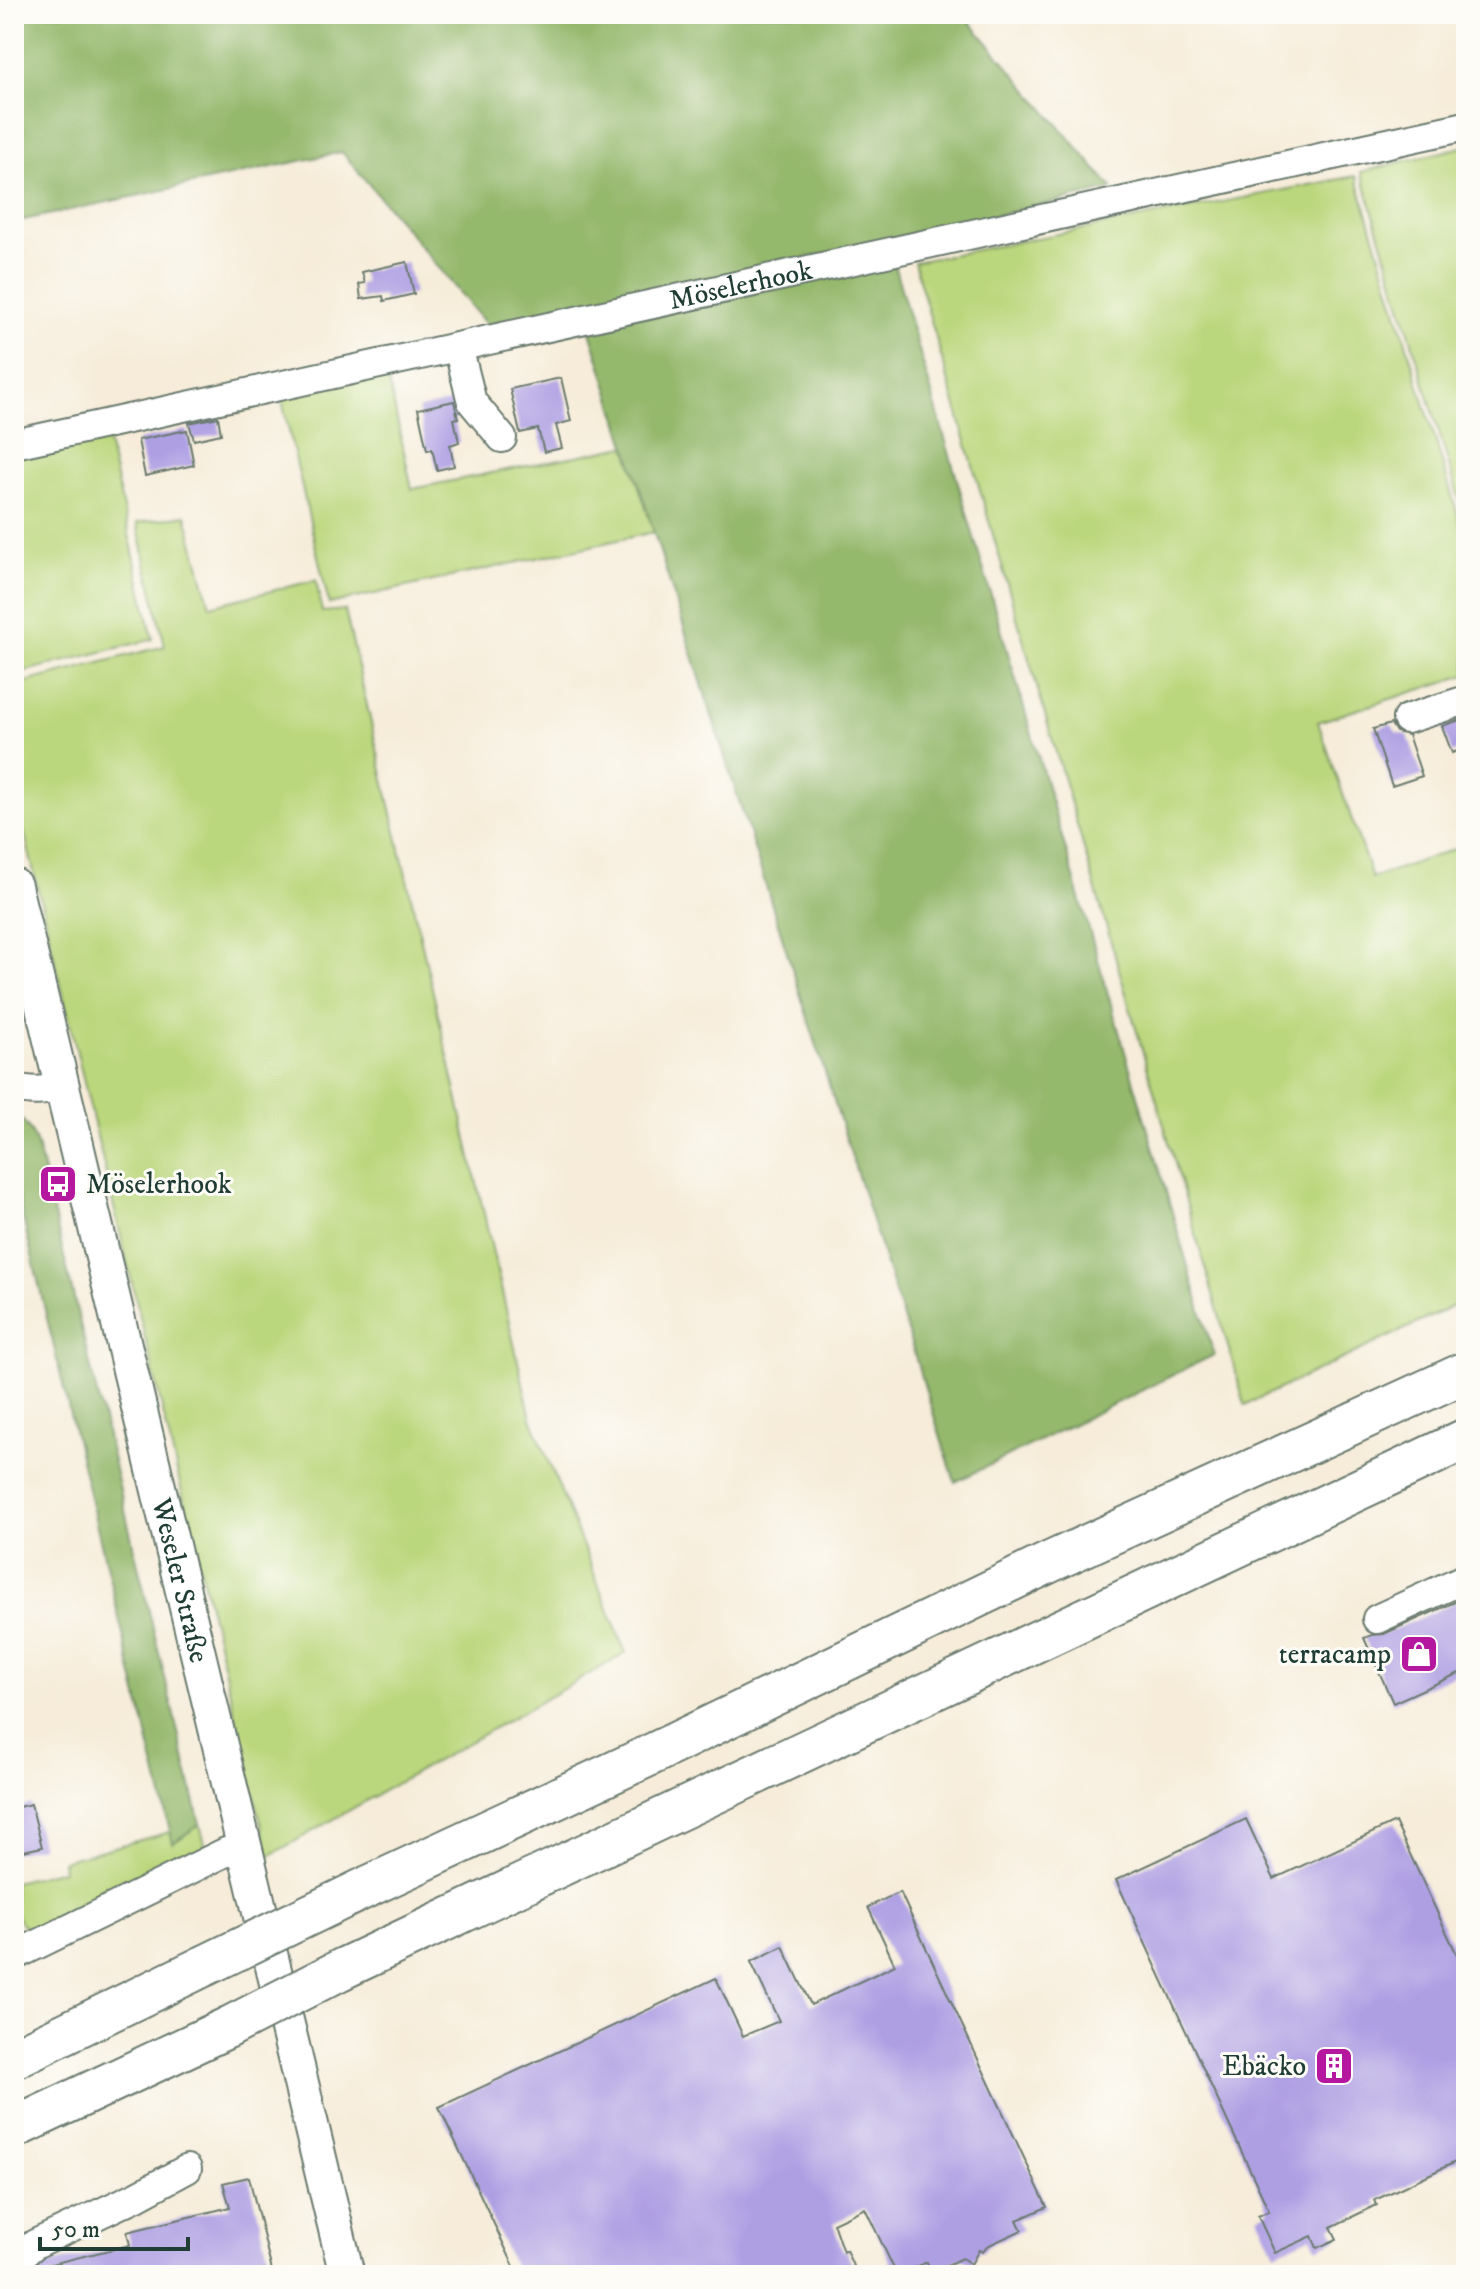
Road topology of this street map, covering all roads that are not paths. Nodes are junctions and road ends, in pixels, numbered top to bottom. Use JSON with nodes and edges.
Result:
{"nodes":[{"id":1,"x":1466,"y":126,"type":"edge"},
{"id":2,"x":458,"y":347,"type":"junction"},
{"id":3,"x":502,"y":438,"type":"dead end"},
{"id":4,"x":14,"y":444,"type":"edge"},
{"id":5,"x":1466,"y":700,"type":"edge"},
{"id":6,"x":1407,"y":719,"type":"dead end"},
{"id":7,"x":14,"y":886,"type":"edge"},
{"id":8,"x":14,"y":1087,"type":"edge"},
{"id":9,"x":62,"y":1087,"type":"junction"},
{"id":10,"x":1466,"y":1372,"type":"edge"},
{"id":11,"x":1466,"y":1439,"type":"edge"},
{"id":12,"x":1466,"y":1578,"type":"edge"},
{"id":13,"x":1377,"y":1619,"type":"dead end"},
{"id":14,"x":245,"y":1847,"type":"junction"},
{"id":15,"x":17,"y":1947,"type":"edge"},
{"id":16,"x":14,"y":2058,"type":"edge"},
{"id":17,"x":14,"y":2128,"type":"edge"},
{"id":18,"x":187,"y":2169,"type":"dead end"},
{"id":19,"x":14,"y":2267,"type":"edge"},
{"id":20,"x":347,"y":2275,"type":"edge"}],
"edges":[{"from":1,"to":2,"type":"street","name":"Möselerhook"},
{"from":2,"to":3,"type":"street"},
{"from":2,"to":4,"type":"street","name":"Möselerhook"},
{"from":5,"to":6,"type":"street"},
{"from":7,"to":9,"type":"main road","name":"Weseler Straße"},
{"from":8,"to":9,"type":"street"},
{"from":9,"to":14,"type":"main road","name":"Weseler Straße"},
{"from":10,"to":16,"type":"highway","bridge":true},
{"from":11,"to":17,"type":"highway","bridge":true},
{"from":12,"to":13,"type":"street"},
{"from":14,"to":15,"type":"street"},
{"from":14,"to":20,"type":"main road","name":"Weseler Straße"},
{"from":18,"to":19,"type":"street"}]}
